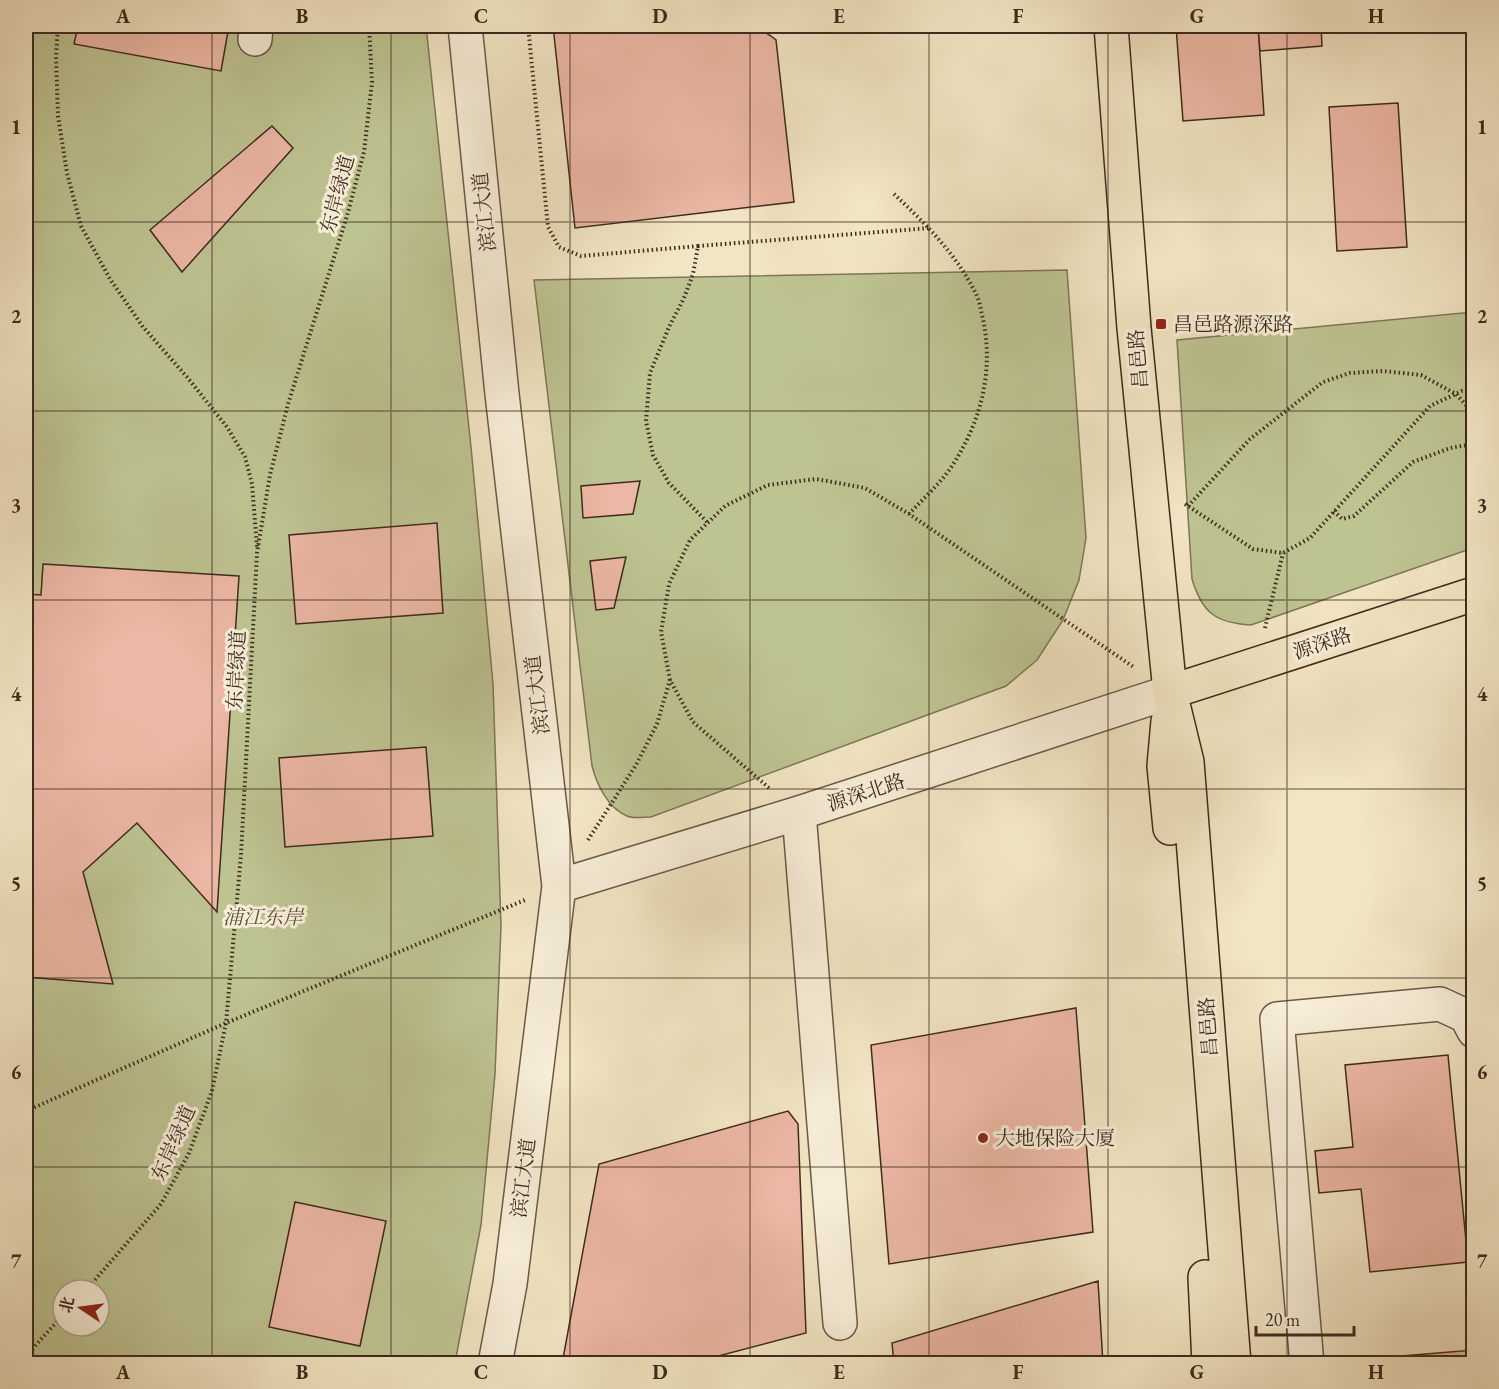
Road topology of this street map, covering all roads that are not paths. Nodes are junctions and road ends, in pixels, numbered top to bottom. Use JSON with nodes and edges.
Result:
{"nodes":[{"id":1,"x":465,"y":26,"type":"edge"},
{"id":2,"x":1111,"y":26,"type":"edge"},
{"id":3,"x":1473,"y":594,"type":"edge"},
{"id":4,"x":1170,"y":692,"type":"junction"},
{"id":5,"x":799,"y":813,"type":"junction"},
{"id":6,"x":560,"y":886,"type":"junction"},
{"id":7,"x":1470,"y":1023,"type":"edge"},
{"id":8,"x":840,"y":1323,"type":"dead end"},
{"id":9,"x":495,"y":1364,"type":"edge"},
{"id":10,"x":1209,"y":1364,"type":"edge"},
{"id":11,"x":1234,"y":1364,"type":"edge"},
{"id":12,"x":1307,"y":1364,"type":"edge"}],
"edges":[{"from":1,"to":6,"type":"street","name":"滨江大道"},
{"from":2,"to":4,"type":"main road","name":"昌邑路"},
{"from":3,"to":4,"type":"main road","name":"源深路"},
{"from":4,"to":5,"type":"street","name":"源深北路"},
{"from":4,"to":10,"type":"main road","name":"昌邑路"},
{"from":4,"to":11,"type":"main road","name":"昌邑路"},
{"from":5,"to":6,"type":"street","name":"源深北路"},
{"from":5,"to":8,"type":"street"},
{"from":6,"to":9,"type":"street","name":"滨江大道"},
{"from":7,"to":12,"type":"street"}]}
